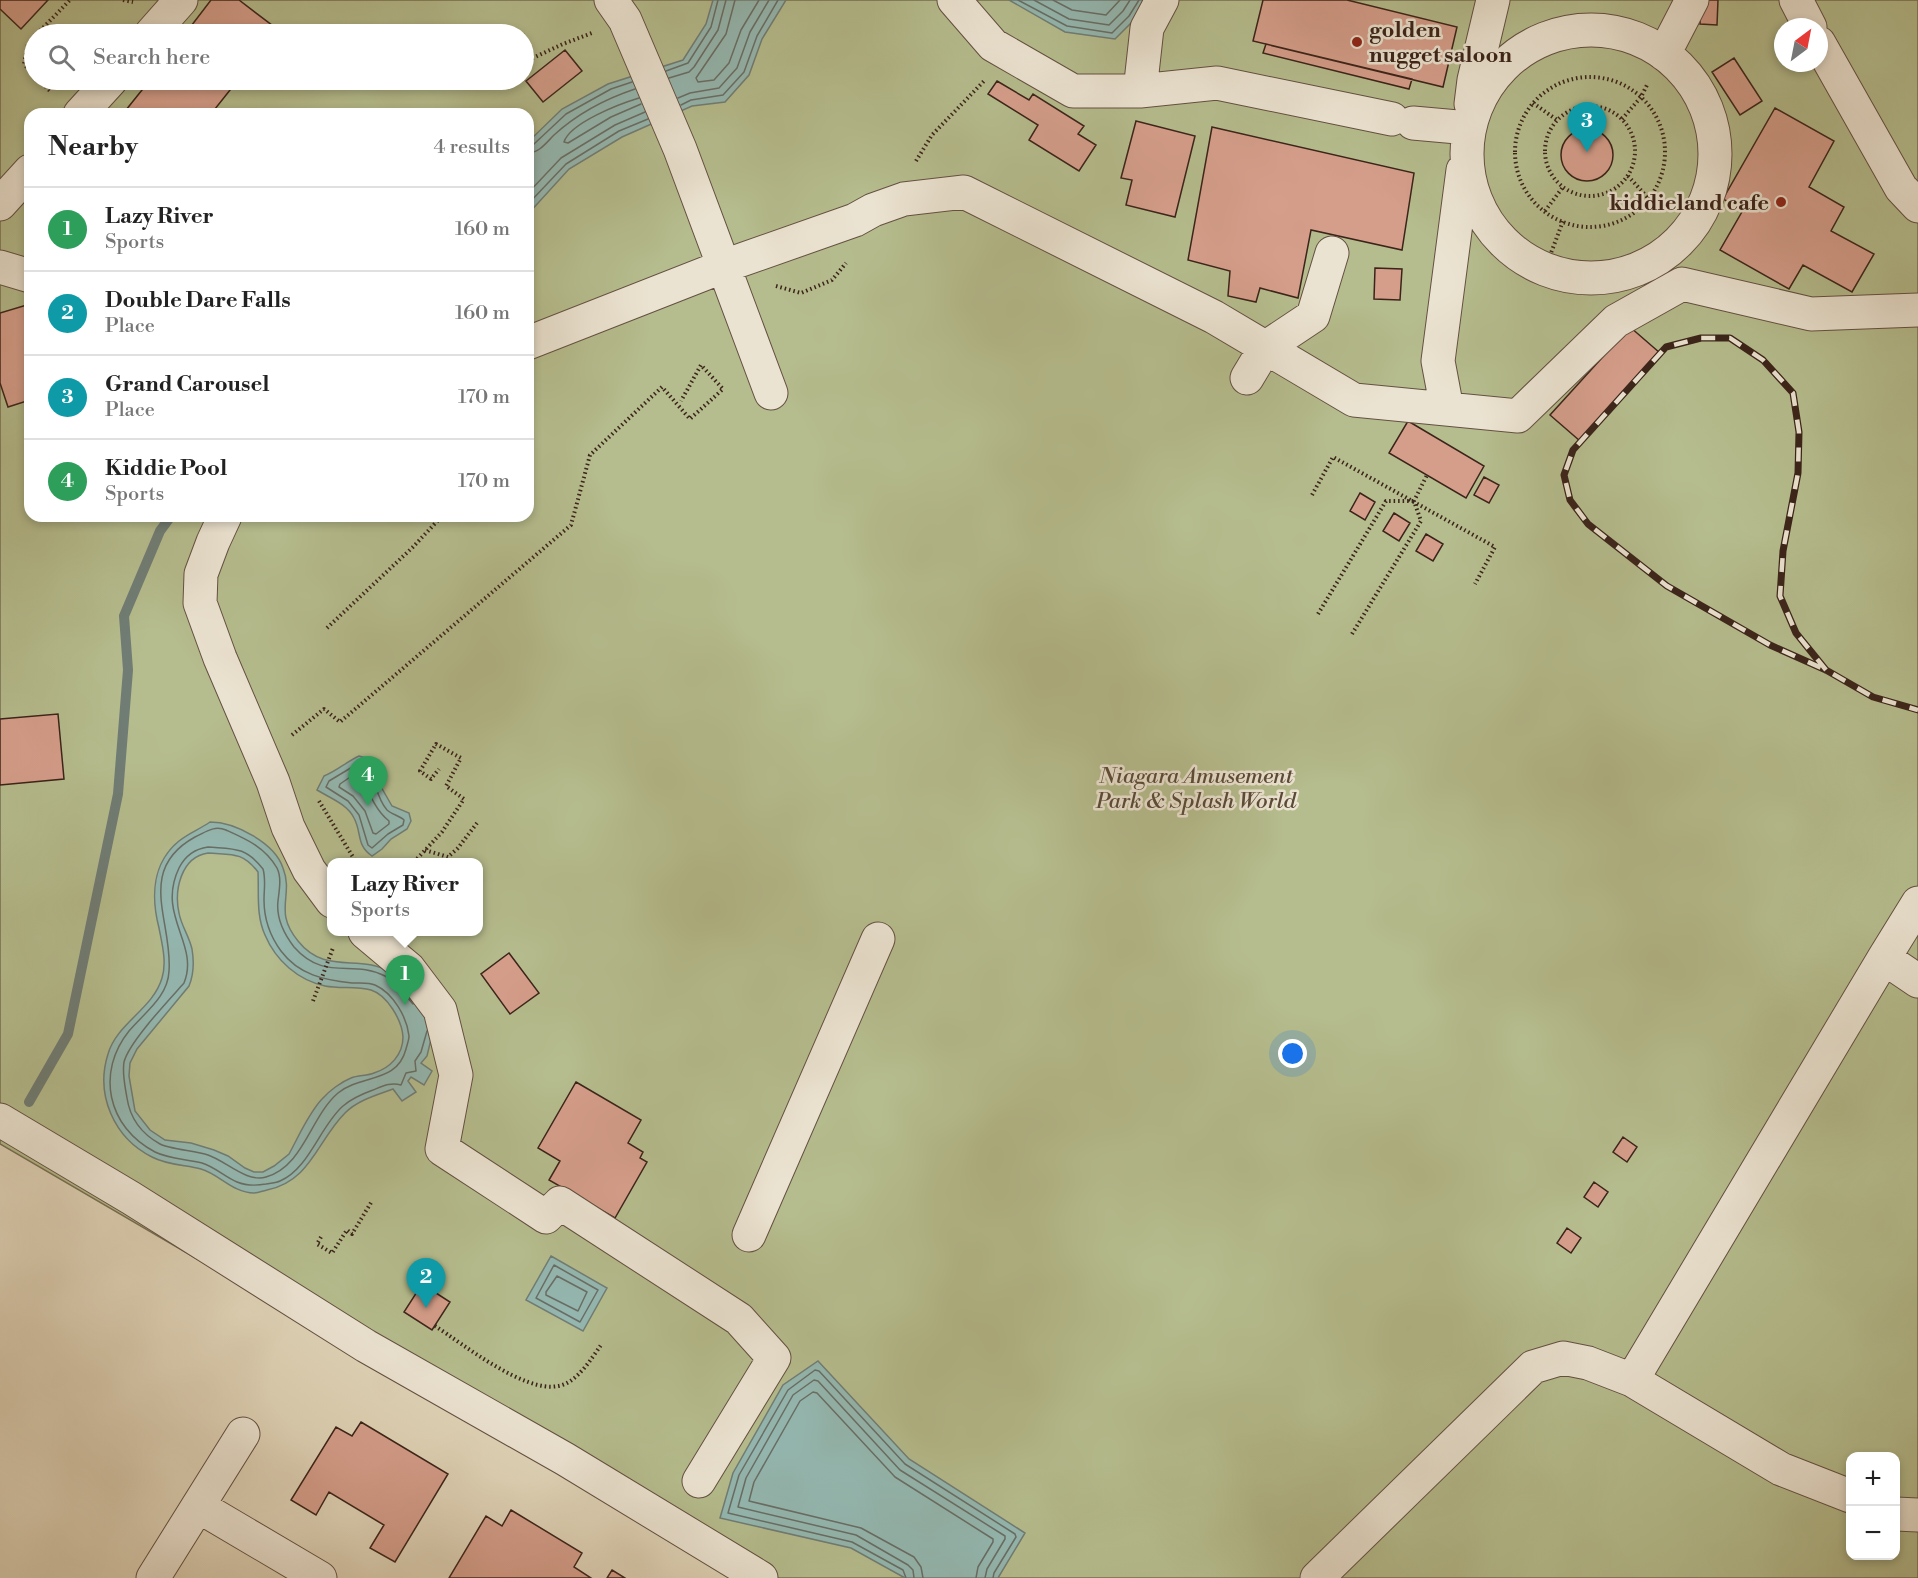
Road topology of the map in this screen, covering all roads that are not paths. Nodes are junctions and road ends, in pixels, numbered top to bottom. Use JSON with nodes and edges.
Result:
{"nodes":[{"id":1,"x":181,"y":0,"type":"edge"},
{"id":2,"x":954,"y":0,"type":"edge"},
{"id":3,"x":1162,"y":0,"type":"edge"},
{"id":4,"x":1492,"y":0,"type":"edge"},
{"id":5,"x":1692,"y":0,"type":"edge"},
{"id":6,"x":1796,"y":0,"type":"edge"},
{"id":7,"x":1805,"y":18,"type":"edge"},
{"id":8,"x":624,"y":22,"type":"edge"},
{"id":9,"x":160,"y":24,"type":"edge"},
{"id":10,"x":1664,"y":54,"type":"junction"},
{"id":11,"x":1828,"y":59,"type":"edge"},
{"id":12,"x":100,"y":90,"type":"edge"},
{"id":13,"x":1140,"y":91,"type":"junction"},
{"id":14,"x":81,"y":107,"type":"edge"},
{"id":15,"x":1469,"y":128,"type":"junction"},
{"id":16,"x":24,"y":178,"type":"edge"},
{"id":17,"x":0,"y":204,"type":"edge"},
{"id":18,"x":1918,"y":206,"type":"edge"},
{"id":19,"x":1332,"y":253,"type":"dead end"},
{"id":20,"x":0,"y":267,"type":"edge"},
{"id":21,"x":724,"y":267,"type":"junction"},
{"id":22,"x":24,"y":274,"type":"edge"},
{"id":23,"x":1918,"y":310,"type":"edge"},
{"id":24,"x":534,"y":341,"type":"edge"},
{"id":25,"x":1265,"y":348,"type":"junction"},
{"id":26,"x":1246,"y":378,"type":"dead end"},
{"id":27,"x":771,"y":393,"type":"dead end"},
{"id":28,"x":1448,"y":409,"type":"junction"},
{"id":29,"x":222,"y":522,"type":"edge"},
{"id":30,"x":327,"y":894,"type":"edge"},
{"id":31,"x":1918,"y":903,"type":"edge"},
{"id":32,"x":370,"y":936,"type":"edge"},
{"id":33,"x":878,"y":939,"type":"dead end"},
{"id":34,"x":1884,"y":958,"type":"junction"},
{"id":35,"x":1918,"y":981,"type":"edge"},
{"id":36,"x":0,"y":1120,"type":"edge"},
{"id":37,"x":749,"y":1235,"type":"dead end"},
{"id":38,"x":1632,"y":1380,"type":"junction"},
{"id":39,"x":243,"y":1434,"type":"dead end"},
{"id":40,"x":699,"y":1481,"type":"dead end"},
{"id":41,"x":1846,"y":1494,"type":"edge"},
{"id":42,"x":198,"y":1506,"type":"junction"},
{"id":43,"x":1900,"y":1514,"type":"edge"},
{"id":44,"x":1918,"y":1515,"type":"edge"},
{"id":45,"x":153,"y":1578,"type":"edge"},
{"id":46,"x":320,"y":1578,"type":"edge"},
{"id":47,"x":761,"y":1578,"type":"edge"},
{"id":48,"x":1317,"y":1578,"type":"edge"}],
"edges":[{"from":1,"to":9,"type":"street"},
{"from":2,"to":13,"type":"street"},
{"from":3,"to":13,"type":"street"},
{"from":4,"to":15,"type":"street"},
{"from":5,"to":10,"type":"street"},
{"from":6,"to":7,"type":"street"},
{"from":8,"to":21,"type":"street"},
{"from":10,"to":15,"type":"street"},
{"from":10,"to":15,"type":"street"},
{"from":11,"to":18,"type":"street"},
{"from":12,"to":14,"type":"street"},
{"from":13,"to":15,"type":"street"},
{"from":15,"to":28,"type":"street"},
{"from":16,"to":17,"type":"street"},
{"from":19,"to":25,"type":"street"},
{"from":20,"to":22,"type":"street"},
{"from":21,"to":24,"type":"street"},
{"from":21,"to":25,"type":"street"},
{"from":21,"to":27,"type":"street"},
{"from":23,"to":28,"type":"street"},
{"from":25,"to":26,"type":"street"},
{"from":25,"to":28,"type":"street"},
{"from":29,"to":30,"type":"street"},
{"from":31,"to":34,"type":"street"},
{"from":32,"to":40,"type":"street"},
{"from":33,"to":37,"type":"street"},
{"from":34,"to":35,"type":"street"},
{"from":34,"to":38,"type":"street"},
{"from":36,"to":47,"type":"street"},
{"from":38,"to":41,"type":"street"},
{"from":38,"to":48,"type":"street"},
{"from":39,"to":42,"type":"street"},
{"from":42,"to":45,"type":"street"},
{"from":42,"to":46,"type":"street"},
{"from":43,"to":44,"type":"street"}]}
